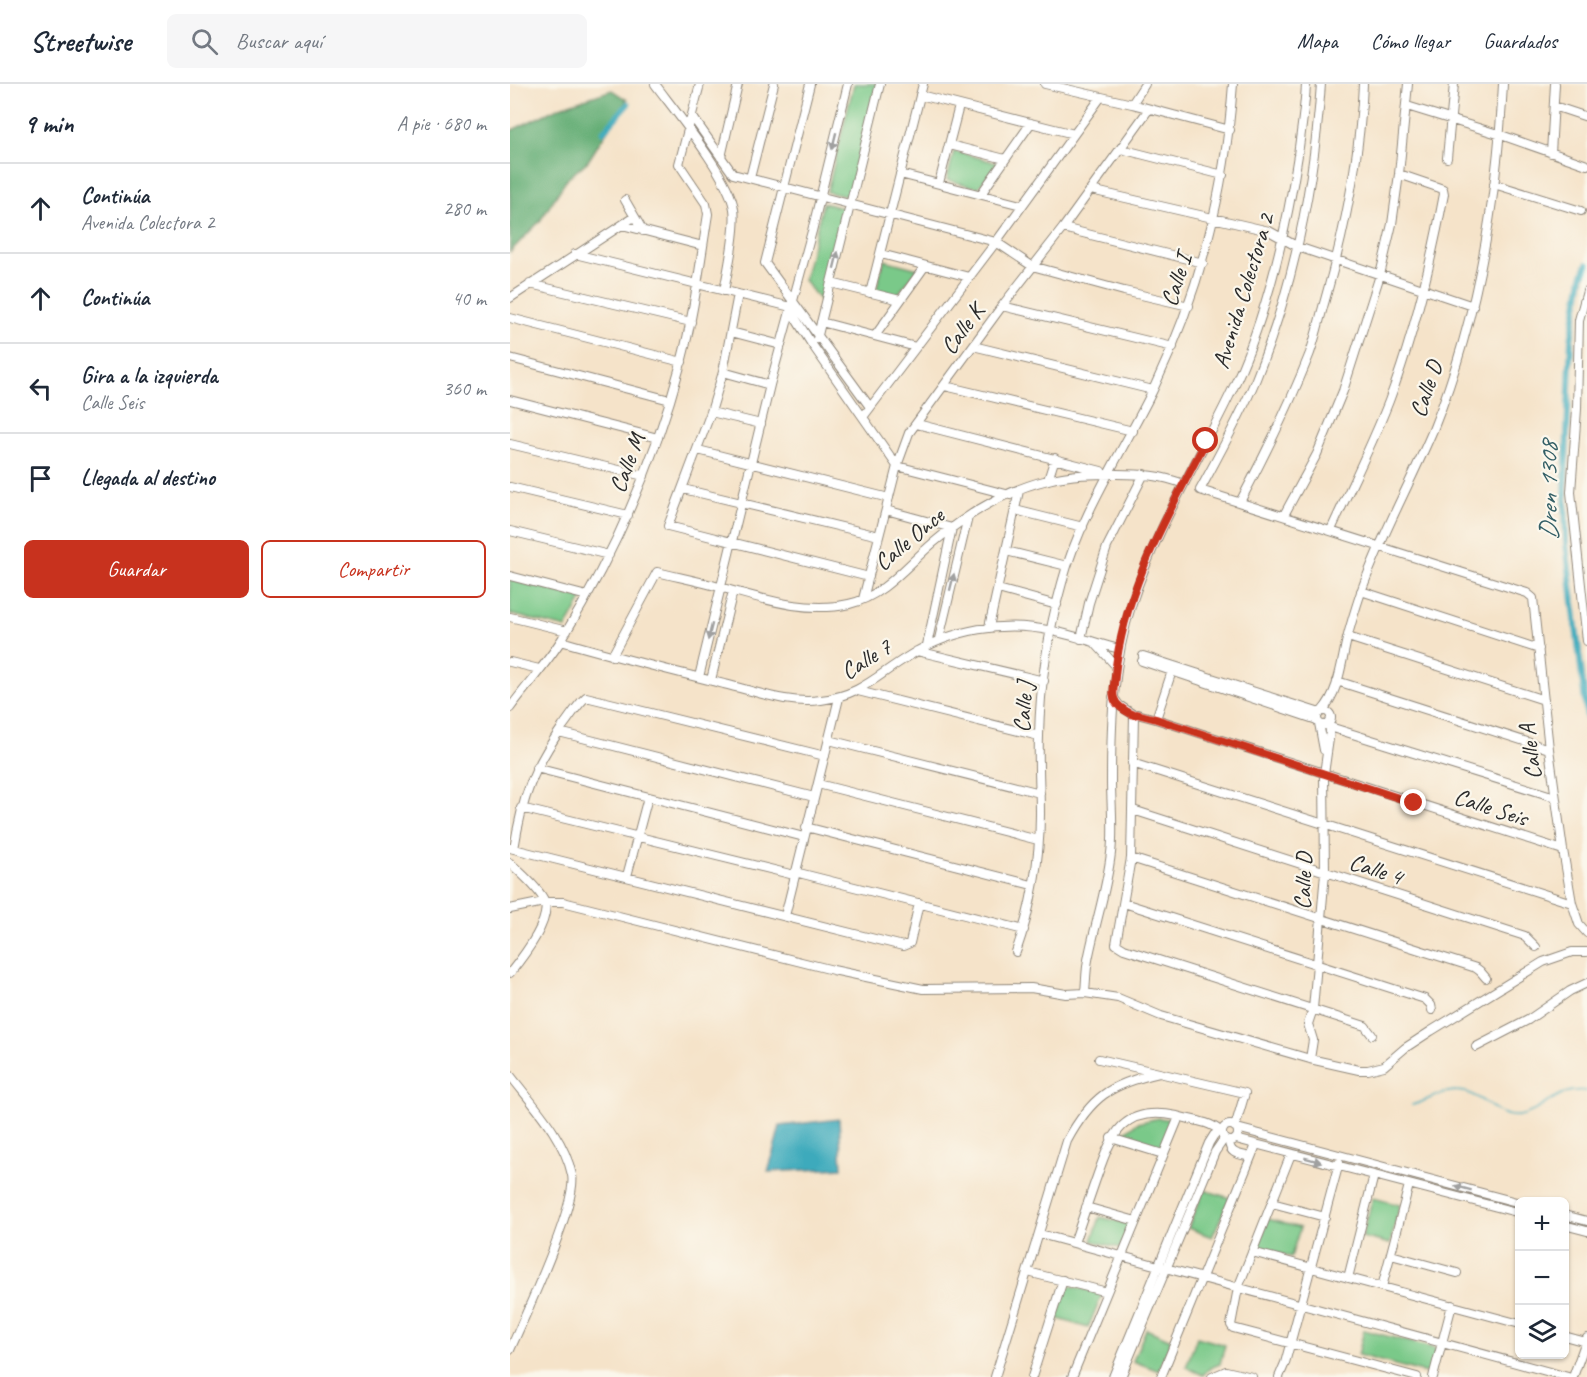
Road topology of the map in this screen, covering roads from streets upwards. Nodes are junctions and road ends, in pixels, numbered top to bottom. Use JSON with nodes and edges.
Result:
{"nodes":[{"id":1,"x":655,"y":84,"type":"edge"},
{"id":2,"x":700,"y":84,"type":"edge"},
{"id":3,"x":738,"y":84,"type":"edge"},
{"id":4,"x":774,"y":84,"type":"edge"},
{"id":5,"x":810,"y":84,"type":"edge"},
{"id":6,"x":848,"y":84,"type":"edge"},
{"id":7,"x":880,"y":84,"type":"edge"},
{"id":8,"x":923,"y":84,"type":"edge"},
{"id":9,"x":1045,"y":84,"type":"edge"},
{"id":10,"x":1145,"y":84,"type":"edge"},
{"id":11,"x":1233,"y":84,"type":"edge"},
{"id":12,"x":1306,"y":84,"type":"edge"},
{"id":13,"x":1321,"y":84,"type":"edge"},
{"id":14,"x":1362,"y":84,"type":"edge"},
{"id":15,"x":1408,"y":84,"type":"edge"},
{"id":16,"x":1454,"y":84,"type":"edge"},
{"id":17,"x":1503,"y":84,"type":"edge"},
{"id":18,"x":1555,"y":84,"type":"edge"},
{"id":19,"x":920,"y":95,"type":"junction"},
{"id":20,"x":1101,"y":98,"type":"junction"},
{"id":21,"x":1132,"y":104,"type":"junction"},
{"id":22,"x":959,"y":106,"type":"junction"},
{"id":23,"x":1407,"y":106,"type":"junction"},
{"id":24,"x":1554,"y":106,"type":"junction"},
{"id":25,"x":1149,"y":109,"type":"junction"},
{"id":26,"x":692,"y":116,"type":"junction"},
{"id":27,"x":1587,"y":117,"type":"edge"},
{"id":28,"x":1452,"y":119,"type":"junction"},
{"id":29,"x":1031,"y":123,"type":"junction"},
{"id":30,"x":689,"y":130,"type":"junction"},
{"id":31,"x":1230,"y":130,"type":"junction"},
{"id":32,"x":1074,"y":134,"type":"junction"},
{"id":33,"x":1501,"y":135,"type":"junction"},
{"id":34,"x":725,"y":140,"type":"junction"},
{"id":35,"x":712,"y":145,"type":"junction"},
{"id":36,"x":950,"y":145,"type":"junction"},
{"id":37,"x":1121,"y":149,"type":"junction"},
{"id":38,"x":1551,"y":153,"type":"junction"},
{"id":39,"x":721,"y":157,"type":"junction"},
{"id":40,"x":1447,"y":158,"type":"dead end"},
{"id":41,"x":1005,"y":159,"type":"junction"},
{"id":42,"x":1587,"y":165,"type":"edge"},
{"id":43,"x":733,"y":174,"type":"junction"},
{"id":44,"x":900,"y":174,"type":"junction"},
{"id":45,"x":1400,"y":174,"type":"junction"},
{"id":46,"x":1223,"y":175,"type":"junction"},
{"id":47,"x":750,"y":178,"type":"junction"},
{"id":48,"x":723,"y":180,"type":"junction"},
{"id":49,"x":939,"y":183,"type":"junction"},
{"id":50,"x":1494,"y":184,"type":"junction"},
{"id":51,"x":784,"y":187,"type":"junction"},
{"id":52,"x":1091,"y":190,"type":"junction"},
{"id":53,"x":981,"y":194,"type":"junction"},
{"id":54,"x":820,"y":196,"type":"junction"},
{"id":55,"x":625,"y":200,"type":"dead end"},
{"id":56,"x":850,"y":204,"type":"junction"},
{"id":57,"x":1021,"y":205,"type":"junction"},
{"id":58,"x":1581,"y":211,"type":"dead end"},
{"id":59,"x":891,"y":214,"type":"junction"},
{"id":60,"x":634,"y":216,"type":"junction"},
{"id":61,"x":1214,"y":219,"type":"junction"},
{"id":62,"x":622,"y":225,"type":"junction"},
{"id":63,"x":1062,"y":228,"type":"junction"},
{"id":64,"x":643,"y":231,"type":"junction"},
{"id":65,"x":1283,"y":237,"type":"junction"},
{"id":66,"x":996,"y":242,"type":"junction"},
{"id":67,"x":703,"y":246,"type":"junction"},
{"id":68,"x":1298,"y":247,"type":"junction"},
{"id":69,"x":575,"y":254,"type":"junction"},
{"id":70,"x":881,"y":254,"type":"junction"},
{"id":71,"x":1336,"y":261,"type":"junction"},
{"id":72,"x":1203,"y":263,"type":"junction"},
{"id":73,"x":925,"y":266,"type":"junction"},
{"id":74,"x":1032,"y":266,"type":"junction"},
{"id":75,"x":1380,"y":275,"type":"junction"},
{"id":76,"x":969,"y":277,"type":"junction"},
{"id":77,"x":831,"y":283,"type":"junction"},
{"id":78,"x":530,"y":285,"type":"junction"},
{"id":79,"x":697,"y":285,"type":"junction"},
{"id":80,"x":1424,"y":290,"type":"junction"},
{"id":81,"x":724,"y":291,"type":"junction"},
{"id":82,"x":1587,"y":291,"type":"edge"},
{"id":83,"x":870,"y":293,"type":"junction"},
{"id":84,"x":738,"y":294,"type":"junction"},
{"id":85,"x":510,"y":298,"type":"edge"},
{"id":86,"x":900,"y":300,"type":"junction"},
{"id":87,"x":792,"y":305,"type":"junction"},
{"id":88,"x":1002,"y":306,"type":"junction"},
{"id":89,"x":1189,"y":306,"type":"junction"},
{"id":90,"x":1473,"y":306,"type":"junction"},
{"id":91,"x":510,"y":318,"type":"edge"},
{"id":92,"x":691,"y":322,"type":"junction"},
{"id":93,"x":821,"y":322,"type":"junction"},
{"id":94,"x":731,"y":333,"type":"junction"},
{"id":95,"x":875,"y":336,"type":"junction"},
{"id":96,"x":815,"y":341,"type":"junction"},
{"id":97,"x":781,"y":345,"type":"junction"},
{"id":98,"x":974,"y":346,"type":"junction"},
{"id":99,"x":916,"y":347,"type":"junction"},
{"id":100,"x":1173,"y":347,"type":"junction"},
{"id":101,"x":510,"y":358,"type":"edge"},
{"id":102,"x":682,"y":362,"type":"junction"},
{"id":103,"x":723,"y":372,"type":"junction"},
{"id":104,"x":770,"y":385,"type":"junction"},
{"id":105,"x":945,"y":386,"type":"junction"},
{"id":106,"x":1153,"y":390,"type":"junction"},
{"id":107,"x":510,"y":400,"type":"edge"},
{"id":108,"x":670,"y":400,"type":"junction"},
{"id":109,"x":870,"y":407,"type":"junction"},
{"id":110,"x":711,"y":412,"type":"junction"},
{"id":111,"x":863,"y":417,"type":"junction"},
{"id":112,"x":761,"y":424,"type":"junction"},
{"id":113,"x":916,"y":424,"type":"junction"},
{"id":114,"x":1133,"y":431,"type":"junction"},
{"id":115,"x":658,"y":438,"type":"junction"},
{"id":116,"x":510,"y":444,"type":"edge"},
{"id":117,"x":883,"y":446,"type":"junction"},
{"id":118,"x":903,"y":446,"type":"junction"},
{"id":119,"x":698,"y":450,"type":"junction"},
{"id":120,"x":1055,"y":458,"type":"junction"},
{"id":121,"x":752,"y":464,"type":"junction"},
{"id":122,"x":897,"y":466,"type":"junction"},
{"id":123,"x":1110,"y":474,"type":"junction"},
{"id":124,"x":1144,"y":474,"type":"junction"},
{"id":125,"x":644,"y":476,"type":"junction"},
{"id":126,"x":1048,"y":480,"type":"junction"},
{"id":127,"x":1184,"y":484,"type":"junction"},
{"id":128,"x":510,"y":487,"type":"edge"},
{"id":129,"x":683,"y":489,"type":"junction"},
{"id":130,"x":1019,"y":491,"type":"junction"},
{"id":131,"x":1010,"y":495,"type":"junction"},
{"id":132,"x":889,"y":498,"type":"junction"},
{"id":133,"x":1240,"y":502,"type":"junction"},
{"id":134,"x":742,"y":503,"type":"junction"},
{"id":135,"x":886,"y":510,"type":"junction"},
{"id":136,"x":1015,"y":510,"type":"junction"},
{"id":137,"x":628,"y":514,"type":"junction"},
{"id":138,"x":1284,"y":515,"type":"junction"},
{"id":139,"x":968,"y":517,"type":"junction"},
{"id":140,"x":1083,"y":527,"type":"junction"},
{"id":141,"x":952,"y":528,"type":"junction"},
{"id":142,"x":1330,"y":530,"type":"junction"},
{"id":143,"x":510,"y":531,"type":"edge"},
{"id":144,"x":879,"y":536,"type":"junction"},
{"id":145,"x":733,"y":542,"type":"junction"},
{"id":146,"x":1378,"y":547,"type":"junction"},
{"id":147,"x":1006,"y":551,"type":"junction"},
{"id":148,"x":609,"y":555,"type":"junction"},
{"id":149,"x":1067,"y":566,"type":"junction"},
{"id":150,"x":510,"y":576,"type":"edge"},
{"id":151,"x":868,"y":577,"type":"junction"},
{"id":152,"x":721,"y":587,"type":"junction"},
{"id":153,"x":998,"y":589,"type":"junction"},
{"id":154,"x":733,"y":591,"type":"junction"},
{"id":155,"x":1361,"y":591,"type":"junction"},
{"id":156,"x":587,"y":596,"type":"junction"},
{"id":157,"x":863,"y":599,"type":"junction"},
{"id":158,"x":1057,"y":605,"type":"junction"},
{"id":159,"x":510,"y":616,"type":"edge"},
{"id":160,"x":989,"y":627,"type":"junction"},
{"id":161,"x":1051,"y":630,"type":"junction"},
{"id":162,"x":567,"y":631,"type":"junction"},
{"id":163,"x":1348,"y":637,"type":"junction"},
{"id":164,"x":939,"y":639,"type":"junction"},
{"id":165,"x":1081,"y":639,"type":"junction"},
{"id":166,"x":561,"y":641,"type":"junction"},
{"id":167,"x":1587,"y":641,"type":"edge"},
{"id":168,"x":1095,"y":643,"type":"junction"},
{"id":169,"x":927,"y":645,"type":"junction"},
{"id":170,"x":1119,"y":648,"type":"junction"},
{"id":171,"x":1539,"y":649,"type":"junction"},
{"id":172,"x":917,"y":651,"type":"junction"},
{"id":173,"x":612,"y":656,"type":"junction"},
{"id":174,"x":510,"y":662,"type":"edge"},
{"id":175,"x":1116,"y":666,"type":"junction"},
{"id":176,"x":539,"y":669,"type":"junction"},
{"id":177,"x":1172,"y":671,"type":"junction"},
{"id":178,"x":699,"y":677,"type":"junction"},
{"id":179,"x":711,"y":680,"type":"junction"},
{"id":180,"x":1044,"y":681,"type":"junction"},
{"id":181,"x":1337,"y":681,"type":"junction"},
{"id":182,"x":858,"y":691,"type":"junction"},
{"id":183,"x":1334,"y":693,"type":"junction"},
{"id":184,"x":1113,"y":697,"type":"junction"},
{"id":185,"x":839,"y":698,"type":"junction"},
{"id":186,"x":1544,"y":700,"type":"junction"},
{"id":187,"x":510,"y":708,"type":"edge"},
{"id":188,"x":1134,"y":715,"type":"junction"},
{"id":189,"x":1319,"y":717,"type":"junction"},
{"id":190,"x":1156,"y":719,"type":"junction"},
{"id":191,"x":1330,"y":722,"type":"junction"},
{"id":192,"x":559,"y":732,"type":"junction"},
{"id":193,"x":1039,"y":736,"type":"junction"},
{"id":194,"x":829,"y":740,"type":"junction"},
{"id":195,"x":1549,"y":749,"type":"junction"},
{"id":196,"x":1325,"y":755,"type":"junction"},
{"id":197,"x":825,"y":756,"type":"junction"},
{"id":198,"x":1132,"y":763,"type":"junction"},
{"id":199,"x":536,"y":768,"type":"junction"},
{"id":200,"x":1323,"y":774,"type":"junction"},
{"id":201,"x":818,"y":784,"type":"junction"},
{"id":202,"x":1040,"y":793,"type":"junction"},
{"id":203,"x":1555,"y":796,"type":"junction"},
{"id":204,"x":648,"y":797,"type":"junction"},
{"id":205,"x":814,"y":797,"type":"junction"},
{"id":206,"x":521,"y":808,"type":"junction"},
{"id":207,"x":1133,"y":810,"type":"junction"},
{"id":208,"x":1324,"y":824,"type":"junction"},
{"id":209,"x":806,"y":827,"type":"junction"},
{"id":210,"x":637,"y":837,"type":"junction"},
{"id":211,"x":804,"y":837,"type":"junction"},
{"id":212,"x":1038,"y":840,"type":"junction"},
{"id":213,"x":512,"y":848,"type":"edge"},
{"id":214,"x":1563,"y":850,"type":"junction"},
{"id":215,"x":1131,"y":858,"type":"junction"},
{"id":216,"x":510,"y":863,"type":"edge"},
{"id":217,"x":794,"y":873,"type":"junction"},
{"id":218,"x":1325,"y":873,"type":"junction"},
{"id":219,"x":627,"y":876,"type":"junction"},
{"id":220,"x":1032,"y":885,"type":"junction"},
{"id":221,"x":544,"y":902,"type":"junction"},
{"id":222,"x":919,"y":903,"type":"junction"},
{"id":223,"x":1124,"y":903,"type":"junction"},
{"id":224,"x":1572,"y":903,"type":"junction"},
{"id":225,"x":510,"y":909,"type":"edge"},
{"id":226,"x":785,"y":916,"type":"junction"},
{"id":227,"x":1322,"y":920,"type":"junction"},
{"id":228,"x":1024,"y":930,"type":"junction"},
{"id":229,"x":1587,"y":933,"type":"edge"},
{"id":230,"x":1536,"y":946,"type":"dead end"},
{"id":231,"x":1016,"y":952,"type":"dead end"},
{"id":232,"x":1587,"y":952,"type":"edge"},
{"id":233,"x":1317,"y":966,"type":"junction"},
{"id":234,"x":510,"y":973,"type":"edge"},
{"id":235,"x":1486,"y":978,"type":"dead end"},
{"id":236,"x":1587,"y":982,"type":"edge"},
{"id":237,"x":1085,"y":993,"type":"junction"},
{"id":238,"x":1313,"y":1009,"type":"junction"},
{"id":239,"x":1432,"y":1010,"type":"dead end"},
{"id":240,"x":1372,"y":1035,"type":"dead end"},
{"id":241,"x":1476,"y":1047,"type":"dead end"},
{"id":242,"x":1099,"y":1059,"type":"dead end"},
{"id":243,"x":1310,"y":1059,"type":"junction"},
{"id":244,"x":1159,"y":1073,"type":"junction"},
{"id":245,"x":510,"y":1075,"type":"edge"},
{"id":246,"x":1179,"y":1117,"type":"junction"},
{"id":247,"x":1236,"y":1128,"type":"junction"},
{"id":248,"x":1222,"y":1130,"type":"junction"},
{"id":249,"x":1111,"y":1138,"type":"junction"},
{"id":250,"x":1230,"y":1140,"type":"junction"},
{"id":251,"x":1256,"y":1145,"type":"junction"},
{"id":252,"x":1163,"y":1154,"type":"junction"},
{"id":253,"x":1291,"y":1154,"type":"junction"},
{"id":254,"x":1341,"y":1156,"type":"junction"},
{"id":255,"x":1251,"y":1157,"type":"junction"},
{"id":256,"x":1338,"y":1166,"type":"junction"},
{"id":257,"x":1374,"y":1175,"type":"junction"},
{"id":258,"x":1409,"y":1185,"type":"junction"},
{"id":259,"x":1515,"y":1202,"type":"edge"},
{"id":260,"x":1272,"y":1203,"type":"junction"},
{"id":261,"x":1086,"y":1208,"type":"junction"},
{"id":262,"x":1515,"y":1212,"type":"edge"},
{"id":263,"x":1569,"y":1216,"type":"edge"},
{"id":264,"x":1325,"y":1217,"type":"junction"},
{"id":265,"x":1136,"y":1221,"type":"junction"},
{"id":266,"x":1587,"y":1221,"type":"edge"},
{"id":267,"x":1569,"y":1226,"type":"edge"},
{"id":268,"x":1587,"y":1231,"type":"edge"},
{"id":269,"x":1040,"y":1234,"type":"junction"},
{"id":270,"x":1074,"y":1243,"type":"junction"},
{"id":271,"x":1252,"y":1252,"type":"junction"},
{"id":272,"x":1391,"y":1255,"type":"junction"},
{"id":273,"x":1121,"y":1257,"type":"junction"},
{"id":274,"x":1162,"y":1268,"type":"junction"},
{"id":275,"x":1311,"y":1268,"type":"junction"},
{"id":276,"x":1028,"y":1272,"type":"junction"},
{"id":277,"x":1457,"y":1273,"type":"dead end"},
{"id":278,"x":1202,"y":1278,"type":"junction"},
{"id":279,"x":1348,"y":1278,"type":"junction"},
{"id":280,"x":1063,"y":1280,"type":"junction"},
{"id":281,"x":1382,"y":1287,"type":"junction"},
{"id":282,"x":1238,"y":1288,"type":"junction"},
{"id":283,"x":1107,"y":1292,"type":"junction"},
{"id":284,"x":1301,"y":1305,"type":"junction"},
{"id":285,"x":1452,"y":1305,"type":"junction"},
{"id":286,"x":1515,"y":1323,"type":"edge"},
{"id":287,"x":1569,"y":1337,"type":"edge"},
{"id":288,"x":1587,"y":1340,"type":"edge"},
{"id":289,"x":1290,"y":1342,"type":"junction"},
{"id":290,"x":1442,"y":1342,"type":"junction"},
{"id":291,"x":510,"y":1350,"type":"edge"},
{"id":292,"x":1285,"y":1363,"type":"junction"},
{"id":293,"x":995,"y":1377,"type":"edge"},
{"id":294,"x":1032,"y":1377,"type":"edge"},
{"id":295,"x":1072,"y":1377,"type":"edge"},
{"id":296,"x":1113,"y":1377,"type":"edge"},
{"id":297,"x":1121,"y":1377,"type":"edge"},
{"id":298,"x":1161,"y":1377,"type":"edge"},
{"id":299,"x":1212,"y":1377,"type":"edge"},
{"id":300,"x":1252,"y":1377,"type":"edge"},
{"id":301,"x":1279,"y":1377,"type":"edge"},
{"id":302,"x":1285,"y":1377,"type":"edge"},
{"id":303,"x":1417,"y":1377,"type":"edge"},
{"id":304,"x":1434,"y":1377,"type":"edge"},
{"id":305,"x":1568,"y":1377,"type":"edge"},
{"id":306,"x":1573,"y":1377,"type":"edge"}],
"edges":[{"from":1,"to":30,"type":"street"},
{"from":2,"to":26,"type":"street"},
{"from":3,"to":34,"type":"street"},
{"from":4,"to":47,"type":"street"},
{"from":5,"to":51,"type":"street"},
{"from":6,"to":54,"type":"street","one_way":true},
{"from":7,"to":56,"type":"street"},
{"from":8,"to":19,"type":"street"},
{"from":9,"to":20,"type":"street"},
{"from":10,"to":21,"type":"street"},
{"from":11,"to":31,"type":"street","name":"Calle I"},
{"from":12,"to":65,"type":"street","name":"Avenida Colectora 2"},
{"from":13,"to":68,"type":"street","name":"Avenida Colectora 2"},
{"from":14,"to":71,"type":"street"},
{"from":15,"to":23,"type":"street"},
{"from":16,"to":28,"type":"street"},
{"from":17,"to":33,"type":"street","name":"Calle D"},
{"from":18,"to":24,"type":"street"},
{"from":19,"to":22,"type":"street"},
{"from":19,"to":44,"type":"street"},
{"from":20,"to":21,"type":"street"},
{"from":20,"to":32,"type":"street"},
{"from":21,"to":25,"type":"street"},
{"from":22,"to":29,"type":"street"},
{"from":22,"to":36,"type":"street"},
{"from":23,"to":28,"type":"street"},
{"from":23,"to":45,"type":"street"},
{"from":24,"to":27,"type":"street"},
{"from":24,"to":38,"type":"street"},
{"from":25,"to":31,"type":"street"},
{"from":25,"to":37,"type":"street","name":"Calle K"},
{"from":26,"to":30,"type":"street"},
{"from":26,"to":35,"type":"street"},
{"from":28,"to":33,"type":"street"},
{"from":28,"to":40,"type":"street"},
{"from":29,"to":32,"type":"street"},
{"from":29,"to":41,"type":"street"},
{"from":30,"to":48,"type":"street"},
{"from":30,"to":67,"type":"street","name":"Calle M"},
{"from":31,"to":46,"type":"street","name":"Calle I"},
{"from":32,"to":57,"type":"street"},
{"from":33,"to":38,"type":"street"},
{"from":33,"to":50,"type":"street","name":"Calle D"},
{"from":34,"to":35,"type":"street"},
{"from":34,"to":39,"type":"street"},
{"from":35,"to":39,"type":"street"},
{"from":36,"to":41,"type":"street"},
{"from":36,"to":49,"type":"street"},
{"from":37,"to":46,"type":"street"},
{"from":37,"to":52,"type":"street","name":"Calle K"},
{"from":38,"to":42,"type":"street"},
{"from":39,"to":43,"type":"street"},
{"from":41,"to":53,"type":"street"},
{"from":43,"to":47,"type":"street"},
{"from":43,"to":48,"type":"street"},
{"from":44,"to":49,"type":"street"},
{"from":44,"to":59,"type":"street"},
{"from":45,"to":75,"type":"street"},
{"from":45,"to":80,"type":"street"},
{"from":46,"to":61,"type":"street","name":"Calle I"},
{"from":47,"to":51,"type":"street"},
{"from":48,"to":81,"type":"street"},
{"from":49,"to":53,"type":"street"},
{"from":50,"to":58,"type":"street"},
{"from":50,"to":90,"type":"street","name":"Calle D"},
{"from":51,"to":54,"type":"street"},
{"from":51,"to":87,"type":"street"},
{"from":52,"to":61,"type":"street"},
{"from":52,"to":63,"type":"street","name":"Calle K"},
{"from":53,"to":57,"type":"street"},
{"from":54,"to":56,"type":"street"},
{"from":54,"to":87,"type":"street"},
{"from":55,"to":60,"type":"street"},
{"from":56,"to":59,"type":"street"},
{"from":77,"to":56,"type":"street","one_way":true},
{"from":57,"to":66,"type":"street"},
{"from":59,"to":66,"type":"street"},
{"from":59,"to":70,"type":"street"},
{"from":60,"to":62,"type":"street"},
{"from":60,"to":64,"type":"street"},
{"from":61,"to":65,"type":"street"},
{"from":61,"to":72,"type":"street","name":"Calle I"},
{"from":62,"to":64,"type":"street"},
{"from":62,"to":69,"type":"street"},
{"from":63,"to":72,"type":"street"},
{"from":63,"to":74,"type":"street","name":"Calle K"},
{"from":64,"to":67,"type":"street"},
{"from":65,"to":68,"type":"street"},
{"from":65,"to":127,"type":"street","name":"Avenida Colectora 2"},
{"from":66,"to":74,"type":"street"},
{"from":66,"to":76,"type":"street"},
{"from":67,"to":79,"type":"street","name":"Calle M"},
{"from":68,"to":71,"type":"street"},
{"from":68,"to":133,"type":"street","name":"Avenida Colectora 2"},
{"from":69,"to":78,"type":"street"},
{"from":69,"to":79,"type":"street"},
{"from":70,"to":73,"type":"street"},
{"from":70,"to":83,"type":"street"},
{"from":71,"to":75,"type":"street"},
{"from":71,"to":133,"type":"street"},
{"from":72,"to":89,"type":"street","name":"Calle I"},
{"from":73,"to":76,"type":"street"},
{"from":73,"to":86,"type":"street"},
{"from":74,"to":88,"type":"street","name":"Calle K"},
{"from":74,"to":89,"type":"street"},
{"from":75,"to":80,"type":"street"},
{"from":75,"to":138,"type":"street"},
{"from":76,"to":99,"type":"street"},
{"from":77,"to":83,"type":"street"},
{"from":77,"to":93,"type":"street"},
{"from":78,"to":85,"type":"street"},
{"from":78,"to":92,"type":"street"},
{"from":79,"to":81,"type":"street"},
{"from":79,"to":92,"type":"street","name":"Calle M"},
{"from":80,"to":90,"type":"street"},
{"from":80,"to":142,"type":"street"},
{"from":81,"to":84,"type":"street"},
{"from":82,"to":167,"type":"street"},
{"from":83,"to":86,"type":"street"},
{"from":84,"to":87,"type":"street"},
{"from":84,"to":94,"type":"street"},
{"from":86,"to":95,"type":"street"},
{"from":87,"to":96,"type":"street"},
{"from":87,"to":97,"type":"street"},
{"from":88,"to":98,"type":"street","name":"Calle K"},
{"from":88,"to":100,"type":"street"},
{"from":89,"to":100,"type":"street","name":"Calle I"},
{"from":90,"to":146,"type":"street","name":"Calle D"},
{"from":91,"to":102,"type":"street"},
{"from":92,"to":102,"type":"street","name":"Calle M"},
{"from":93,"to":95,"type":"street"},
{"from":93,"to":96,"type":"street"},
{"from":94,"to":97,"type":"street"},
{"from":94,"to":103,"type":"street"},
{"from":95,"to":99,"type":"street"},
{"from":96,"to":109,"type":"street"},
{"from":96,"to":111,"type":"street"},
{"from":97,"to":104,"type":"street"},
{"from":98,"to":105,"type":"street","name":"Calle K"},
{"from":98,"to":106,"type":"street"},
{"from":99,"to":109,"type":"street"},
{"from":100,"to":106,"type":"street","name":"Calle I"},
{"from":101,"to":108,"type":"street"},
{"from":102,"to":108,"type":"street","name":"Calle M"},
{"from":103,"to":104,"type":"street"},
{"from":103,"to":110,"type":"street"},
{"from":104,"to":112,"type":"street"},
{"from":105,"to":113,"type":"street","name":"Calle K"},
{"from":105,"to":114,"type":"street"},
{"from":106,"to":114,"type":"street","name":"Calle I"},
{"from":107,"to":115,"type":"street"},
{"from":108,"to":115,"type":"street","name":"Calle M"},
{"from":109,"to":111,"type":"street"},
{"from":110,"to":112,"type":"street"},
{"from":110,"to":119,"type":"street"},
{"from":111,"to":117,"type":"street"},
{"from":112,"to":121,"type":"street"},
{"from":113,"to":118,"type":"street","name":"Calle K"},
{"from":113,"to":120,"type":"street"},
{"from":114,"to":123,"type":"street","name":"Calle I"},
{"from":115,"to":125,"type":"street","name":"Calle M"},
{"from":116,"to":125,"type":"street"},
{"from":117,"to":118,"type":"street"},
{"from":117,"to":122,"type":"street"},
{"from":118,"to":122,"type":"street","name":"Calle K"},
{"from":119,"to":121,"type":"street"},
{"from":119,"to":129,"type":"street"},
{"from":120,"to":123,"type":"street"},
{"from":120,"to":126,"type":"street"},
{"from":121,"to":132,"type":"street"},
{"from":121,"to":134,"type":"street"},
{"from":122,"to":131,"type":"street"},
{"from":122,"to":132,"type":"street","name":"Calle K"},
{"from":123,"to":124,"type":"street","name":"Calle Once"},
{"from":123,"to":126,"type":"street","name":"Calle Once"},
{"from":123,"to":140,"type":"street","name":"Calle J"},
{"from":124,"to":127,"type":"street","name":"Calle Once"},
{"from":124,"to":165,"type":"street"},
{"from":125,"to":137,"type":"street","name":"Calle M"},
{"from":126,"to":130,"type":"street","name":"Calle Once"},
{"from":127,"to":170,"type":"street","name":"Avenida Colectora 2"},
{"from":128,"to":137,"type":"street"},
{"from":129,"to":134,"type":"street"},
{"from":129,"to":145,"type":"street"},
{"from":130,"to":131,"type":"street","name":"Calle Once"},
{"from":130,"to":136,"type":"street"},
{"from":131,"to":139,"type":"street","name":"Calle Once"},
{"from":132,"to":135,"type":"street","name":"Calle K"},
{"from":133,"to":138,"type":"street"},
{"from":134,"to":144,"type":"street"},
{"from":134,"to":145,"type":"street"},
{"from":135,"to":141,"type":"street"},
{"from":135,"to":144,"type":"street","name":"Calle K"},
{"from":136,"to":140,"type":"street"},
{"from":136,"to":147,"type":"street"},
{"from":137,"to":148,"type":"street","name":"Calle M"},
{"from":138,"to":142,"type":"street"},
{"from":139,"to":141,"type":"street","name":"Calle Once"},
{"from":164,"to":139,"type":"street","one_way":true},
{"from":140,"to":149,"type":"street","name":"Calle J"},
{"from":141,"to":157,"type":"street","name":"Calle Once"},
{"from":141,"to":169,"type":"street"},
{"from":142,"to":146,"type":"street"},
{"from":143,"to":148,"type":"street"},
{"from":144,"to":151,"type":"street","name":"Calle K"},
{"from":145,"to":151,"type":"street"},
{"from":145,"to":152,"type":"street"},
{"from":146,"to":155,"type":"street","name":"Calle D"},
{"from":146,"to":171,"type":"street","name":"Calle A"},
{"from":147,"to":149,"type":"street"},
{"from":147,"to":153,"type":"street"},
{"from":148,"to":156,"type":"street","name":"Calle M"},
{"from":149,"to":158,"type":"street","name":"Calle J"},
{"from":150,"to":156,"type":"street"},
{"from":151,"to":157,"type":"street","name":"Calle K"},
{"from":152,"to":154,"type":"street","name":"Calle Once"},
{"from":152,"to":173,"type":"street","name":"Calle Once"},
{"from":152,"to":178,"type":"street","one_way":true},
{"from":153,"to":158,"type":"street"},
{"from":153,"to":160,"type":"street"},
{"from":154,"to":157,"type":"street","name":"Calle Once"},
{"from":154,"to":179,"type":"street"},
{"from":155,"to":163,"type":"street","name":"Calle D"},
{"from":155,"to":171,"type":"street"},
{"from":156,"to":162,"type":"street","name":"Calle M"},
{"from":158,"to":161,"type":"street","name":"Calle J"},
{"from":159,"to":162,"type":"street"},
{"from":160,"to":161,"type":"street","name":"Calle 7"},
{"from":160,"to":164,"type":"street","name":"Calle 7"},
{"from":161,"to":165,"type":"street","name":"Calle 7"},
{"from":161,"to":180,"type":"street","name":"Calle J"},
{"from":162,"to":166,"type":"street","name":"Calle M"},
{"from":163,"to":181,"type":"street","name":"Calle D"},
{"from":163,"to":186,"type":"street"},
{"from":164,"to":169,"type":"street","name":"Calle 7"},
{"from":165,"to":168,"type":"street","name":"Calle 7"},
{"from":166,"to":173,"type":"street","name":"Calle 7"},
{"from":166,"to":176,"type":"street","name":"Calle M"},
{"from":168,"to":170,"type":"street","name":"Calle 7"},
{"from":168,"to":175,"type":"street"},
{"from":169,"to":172,"type":"street","name":"Calle 7"},
{"from":170,"to":175,"type":"street","name":"Avenida Colectora 2"},
{"from":171,"to":186,"type":"street","name":"Calle A"},
{"from":172,"to":180,"type":"street"},
{"from":172,"to":182,"type":"street","name":"Calle 7"},
{"from":173,"to":178,"type":"street","name":"Calle 7"},
{"from":174,"to":176,"type":"street"},
{"from":175,"to":184,"type":"street","name":"Avenida Colectora 2"},
{"from":176,"to":187,"type":"street","name":"Calle M"},
{"from":177,"to":189,"type":"street"},
{"from":177,"to":189,"type":"street"},
{"from":177,"to":190,"type":"street"},
{"from":178,"to":179,"type":"street","name":"Calle 7"},
{"from":179,"to":185,"type":"street","name":"Calle 7"},
{"from":180,"to":193,"type":"street","name":"Calle J"},
{"from":181,"to":183,"type":"street","name":"Calle D"},
{"from":181,"to":195,"type":"street"},
{"from":182,"to":185,"type":"street","name":"Calle 7"},
{"from":182,"to":193,"type":"street"},
{"from":183,"to":189,"type":"street","name":"Calle D"},
{"from":183,"to":191,"type":"street","name":"Calle D"},
{"from":184,"to":188,"type":"street"},
{"from":184,"to":237,"type":"street","name":"Avenida Colectora 2"},
{"from":185,"to":194,"type":"street"},
{"from":186,"to":195,"type":"street","name":"Calle A"},
{"from":188,"to":190,"type":"street","name":"Calle Seis"},
{"from":188,"to":198,"type":"street"},
{"from":189,"to":191,"type":"street"},
{"from":189,"to":191,"type":"street"},
{"from":189,"to":196,"type":"street","name":"Calle D"},
{"from":190,"to":200,"type":"street","name":"Calle Seis"},
{"from":191,"to":196,"type":"street","name":"Calle D"},
{"from":191,"to":203,"type":"street"},
{"from":192,"to":197,"type":"street"},
{"from":192,"to":199,"type":"street"},
{"from":192,"to":205,"type":"street"},
{"from":193,"to":202,"type":"street","name":"Calle J"},
{"from":194,"to":197,"type":"street"},
{"from":194,"to":202,"type":"street"},
{"from":195,"to":203,"type":"street","name":"Calle A"},
{"from":196,"to":200,"type":"street","name":"Calle D"},
{"from":197,"to":201,"type":"street"},
{"from":198,"to":207,"type":"street"},
{"from":198,"to":208,"type":"street"},
{"from":199,"to":204,"type":"street"},
{"from":199,"to":206,"type":"street"},
{"from":200,"to":208,"type":"street","name":"Calle D"},
{"from":200,"to":214,"type":"street","name":"Calle Seis"},
{"from":201,"to":205,"type":"street"},
{"from":201,"to":212,"type":"street"},
{"from":202,"to":212,"type":"street","name":"Calle J"},
{"from":203,"to":214,"type":"street","name":"Calle A"},
{"from":204,"to":210,"type":"street"},
{"from":204,"to":211,"type":"street"},
{"from":205,"to":209,"type":"street"},
{"from":206,"to":210,"type":"street"},
{"from":206,"to":213,"type":"street"},
{"from":207,"to":215,"type":"street"},
{"from":207,"to":218,"type":"street","name":"Calle 4"},
{"from":208,"to":218,"type":"street","name":"Calle D"},
{"from":208,"to":224,"type":"street"},
{"from":209,"to":211,"type":"street"},
{"from":209,"to":220,"type":"street"},
{"from":210,"to":217,"type":"street"},
{"from":210,"to":219,"type":"street"},
{"from":211,"to":217,"type":"street"},
{"from":212,"to":220,"type":"street","name":"Calle J"},
{"from":213,"to":219,"type":"street"},
{"from":214,"to":224,"type":"street","name":"Calle A"},
{"from":215,"to":223,"type":"street"},
{"from":215,"to":227,"type":"street"},
{"from":216,"to":221,"type":"street"},
{"from":217,"to":222,"type":"street"},
{"from":217,"to":226,"type":"street"},
{"from":218,"to":227,"type":"street","name":"Calle D"},
{"from":218,"to":230,"type":"street","name":"Calle 4"},
{"from":219,"to":226,"type":"street"},
{"from":220,"to":228,"type":"street","name":"Calle J"},
{"from":221,"to":225,"type":"street"},
{"from":221,"to":234,"type":"street"},
{"from":221,"to":237,"type":"street"},
{"from":222,"to":226,"type":"street"},
{"from":222,"to":228,"type":"street"},
{"from":223,"to":233,"type":"street"},
{"from":223,"to":238,"type":"street"},
{"from":224,"to":229,"type":"street","name":"Calle A"},
{"from":227,"to":233,"type":"street","name":"Calle D"},
{"from":227,"to":235,"type":"street"},
{"from":228,"to":231,"type":"street","name":"Calle J"},
{"from":232,"to":243,"type":"street"},
{"from":233,"to":238,"type":"street","name":"Calle D"},
{"from":233,"to":239,"type":"street"},
{"from":236,"to":241,"type":"street"},
{"from":237,"to":243,"type":"street"},
{"from":238,"to":240,"type":"street"},
{"from":238,"to":243,"type":"street","name":"Calle D"},
{"from":242,"to":244,"type":"street"},
{"from":244,"to":247,"type":"street"},
{"from":244,"to":269,"type":"street"},
{"from":245,"to":291,"type":"street"},
{"from":246,"to":248,"type":"street"},
{"from":246,"to":249,"type":"street"},
{"from":246,"to":252,"type":"street"},
{"from":247,"to":248,"type":"street"},
{"from":247,"to":250,"type":"street"},
{"from":247,"to":254,"type":"street"},
{"from":248,"to":250,"type":"street"},
{"from":248,"to":274,"type":"street"},
{"from":249,"to":252,"type":"street"},
{"from":249,"to":261,"type":"street"},
{"from":250,"to":251,"type":"street"},
{"from":250,"to":255,"type":"street"},
{"from":250,"to":274,"type":"street"},
{"from":251,"to":253,"type":"street"},
{"from":251,"to":255,"type":"street"},
{"from":252,"to":265,"type":"street"},
{"from":253,"to":256,"type":"street","one_way":true},
{"from":253,"to":260,"type":"street"},
{"from":254,"to":256,"type":"street"},
{"from":259,"to":254,"type":"street","one_way":true},
{"from":255,"to":278,"type":"street"},
{"from":256,"to":257,"type":"street"},
{"from":256,"to":264,"type":"street"},
{"from":257,"to":258,"type":"street"},
{"from":257,"to":279,"type":"street"},
{"from":258,"to":262,"type":"street"},
{"from":258,"to":272,"type":"street"},
{"from":260,"to":264,"type":"street"},
{"from":260,"to":271,"type":"street"},
{"from":261,"to":265,"type":"street"},
{"from":261,"to":270,"type":"street"},
{"from":263,"to":266,"type":"street"},
{"from":264,"to":275,"type":"street"},
{"from":265,"to":273,"type":"street"},
{"from":267,"to":268,"type":"street"},
{"from":269,"to":270,"type":"street"},
{"from":269,"to":276,"type":"street"},
{"from":270,"to":273,"type":"street"},
{"from":271,"to":275,"type":"street"},
{"from":271,"to":282,"type":"street"},
{"from":272,"to":277,"type":"street"},
{"from":272,"to":281,"type":"street"},
{"from":273,"to":274,"type":"street"},
{"from":273,"to":283,"type":"street"},
{"from":274,"to":278,"type":"street"},
{"from":274,"to":296,"type":"street"},
{"from":274,"to":297,"type":"street"},
{"from":275,"to":279,"type":"street"},
{"from":275,"to":284,"type":"street"},
{"from":276,"to":280,"type":"street"},
{"from":276,"to":293,"type":"street"},
{"from":278,"to":282,"type":"street"},
{"from":278,"to":298,"type":"street"},
{"from":279,"to":281,"type":"street"},
{"from":280,"to":283,"type":"street"},
{"from":280,"to":294,"type":"street"},
{"from":281,"to":285,"type":"street"},
{"from":282,"to":284,"type":"street"},
{"from":282,"to":289,"type":"street"},
{"from":283,"to":295,"type":"street"},
{"from":284,"to":289,"type":"street"},
{"from":284,"to":290,"type":"street"},
{"from":285,"to":286,"type":"street"},
{"from":285,"to":290,"type":"street"},
{"from":287,"to":288,"type":"street"},
{"from":288,"to":306,"type":"street"},
{"from":289,"to":292,"type":"street"},
{"from":289,"to":303,"type":"street"},
{"from":290,"to":304,"type":"street"},
{"from":290,"to":305,"type":"street"},
{"from":292,"to":301,"type":"street"},
{"from":292,"to":302,"type":"street"},
{"from":299,"to":300,"type":"street"}]}
